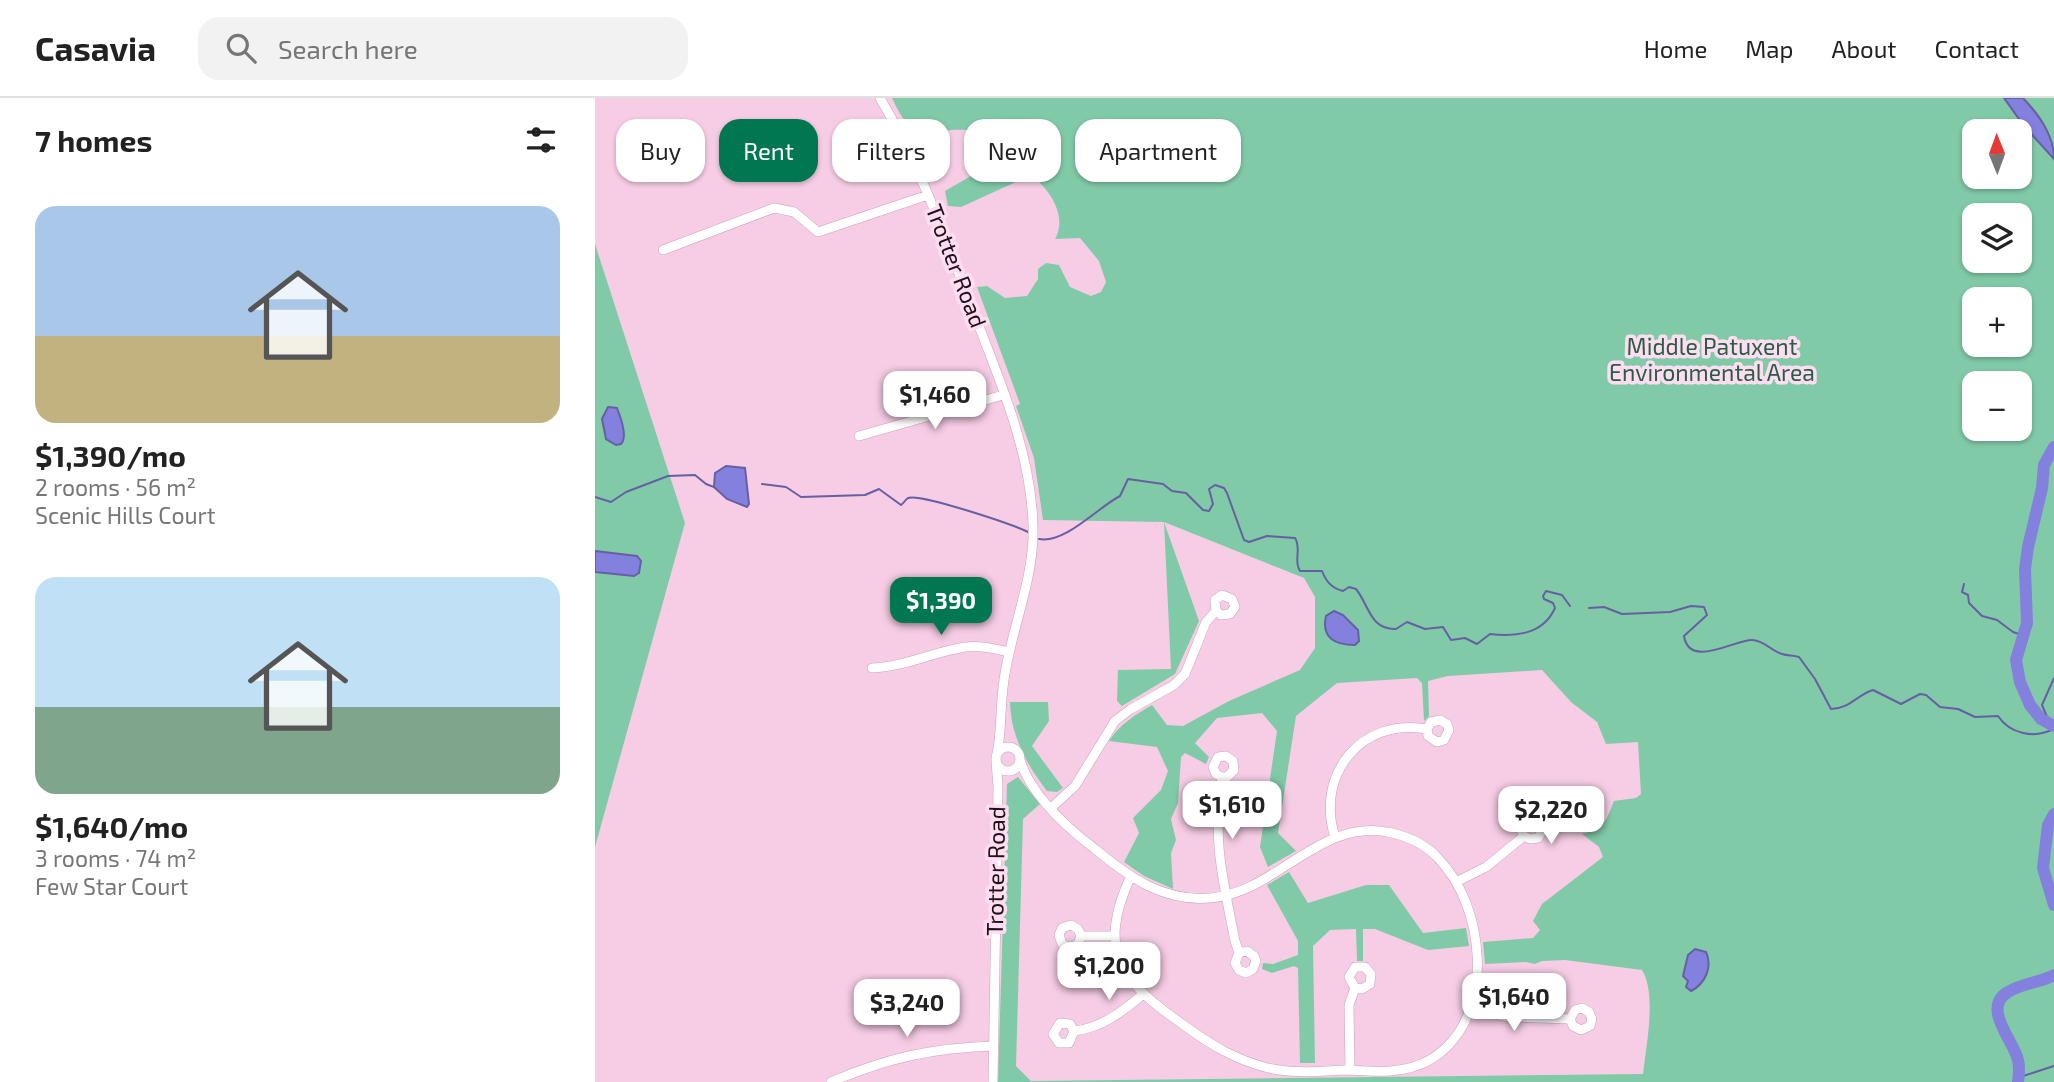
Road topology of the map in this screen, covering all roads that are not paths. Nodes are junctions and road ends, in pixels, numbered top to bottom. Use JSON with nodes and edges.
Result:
{"nodes":[{"id":1,"x":880,"y":98,"type":"edge"},
{"id":2,"x":928,"y":195,"type":"junction"},
{"id":3,"x":663,"y":250,"type":"dead end"},
{"id":4,"x":1003,"y":396,"type":"junction"},
{"id":5,"x":859,"y":436,"type":"dead end"},
{"id":6,"x":1216,"y":611,"type":"dead end"},
{"id":7,"x":1009,"y":652,"type":"junction"},
{"id":8,"x":872,"y":668,"type":"dead end"},
{"id":9,"x":1427,"y":729,"type":"dead end"},
{"id":10,"x":1000,"y":730,"type":"junction"},
{"id":11,"x":1013,"y":748,"type":"junction"},
{"id":12,"x":997,"y":758,"type":"junction"},
{"id":13,"x":1020,"y":761,"type":"junction"},
{"id":14,"x":1011,"y":771,"type":"junction"},
{"id":15,"x":1222,"y":777,"type":"dead end"},
{"id":16,"x":1029,"y":779,"type":"junction"},
{"id":17,"x":998,"y":786,"type":"junction"},
{"id":18,"x":1051,"y":808,"type":"junction"},
{"id":19,"x":1524,"y":836,"type":"dead end"},
{"id":20,"x":1335,"y":837,"type":"junction"},
{"id":21,"x":1131,"y":876,"type":"junction"},
{"id":22,"x":1457,"y":882,"type":"junction"},
{"id":23,"x":1226,"y":896,"type":"junction"},
{"id":24,"x":1081,"y":936,"type":"dead end"},
{"id":25,"x":1115,"y":936,"type":"junction"},
{"id":26,"x":1239,"y":953,"type":"dead end"},
{"id":27,"x":1355,"y":988,"type":"dead end"},
{"id":28,"x":1142,"y":995,"type":"junction"},
{"id":29,"x":1472,"y":1009,"type":"junction"},
{"id":30,"x":1570,"y":1019,"type":"dead end"},
{"id":31,"x":1074,"y":1031,"type":"dead end"},
{"id":32,"x":993,"y":1046,"type":"junction"},
{"id":33,"x":1350,"y":1070,"type":"junction"},
{"id":34,"x":831,"y":1082,"type":"edge"},
{"id":35,"x":993,"y":1082,"type":"edge"}],
"edges":[{"from":1,"to":2,"type":"street","name":"Trotter Road"},
{"from":2,"to":3,"type":"street"},
{"from":2,"to":4,"type":"street","name":"Trotter Road"},
{"from":4,"to":5,"type":"street"},
{"from":4,"to":7,"type":"street","name":"Trotter Road"},
{"from":6,"to":18,"type":"street"},
{"from":7,"to":8,"type":"street"},
{"from":7,"to":10,"type":"street","name":"Trotter Road"},
{"from":9,"to":20,"type":"street"},
{"from":10,"to":11,"type":"street"},
{"from":10,"to":12,"type":"street","name":"Trotter Road"},
{"from":11,"to":12,"type":"street"},
{"from":11,"to":13,"type":"street"},
{"from":12,"to":14,"type":"street"},
{"from":12,"to":17,"type":"street","name":"Trotter Road"},
{"from":13,"to":14,"type":"street"},
{"from":13,"to":16,"type":"street"},
{"from":14,"to":16,"type":"street"},
{"from":14,"to":17,"type":"street","name":"Trotter Road"},
{"from":15,"to":23,"type":"street"},
{"from":16,"to":18,"type":"street"},
{"from":17,"to":32,"type":"street","name":"Trotter Road"},
{"from":18,"to":21,"type":"street"},
{"from":19,"to":22,"type":"street"},
{"from":20,"to":22,"type":"street"},
{"from":20,"to":23,"type":"street"},
{"from":21,"to":23,"type":"street"},
{"from":21,"to":25,"type":"street"},
{"from":22,"to":29,"type":"street"},
{"from":23,"to":26,"type":"street"},
{"from":24,"to":25,"type":"street"},
{"from":25,"to":28,"type":"street"},
{"from":27,"to":33,"type":"street"},
{"from":28,"to":31,"type":"street"},
{"from":28,"to":33,"type":"street"},
{"from":29,"to":30,"type":"street"},
{"from":29,"to":33,"type":"street"},
{"from":32,"to":34,"type":"street"},
{"from":32,"to":35,"type":"street","name":"Trotter Road"}]}
